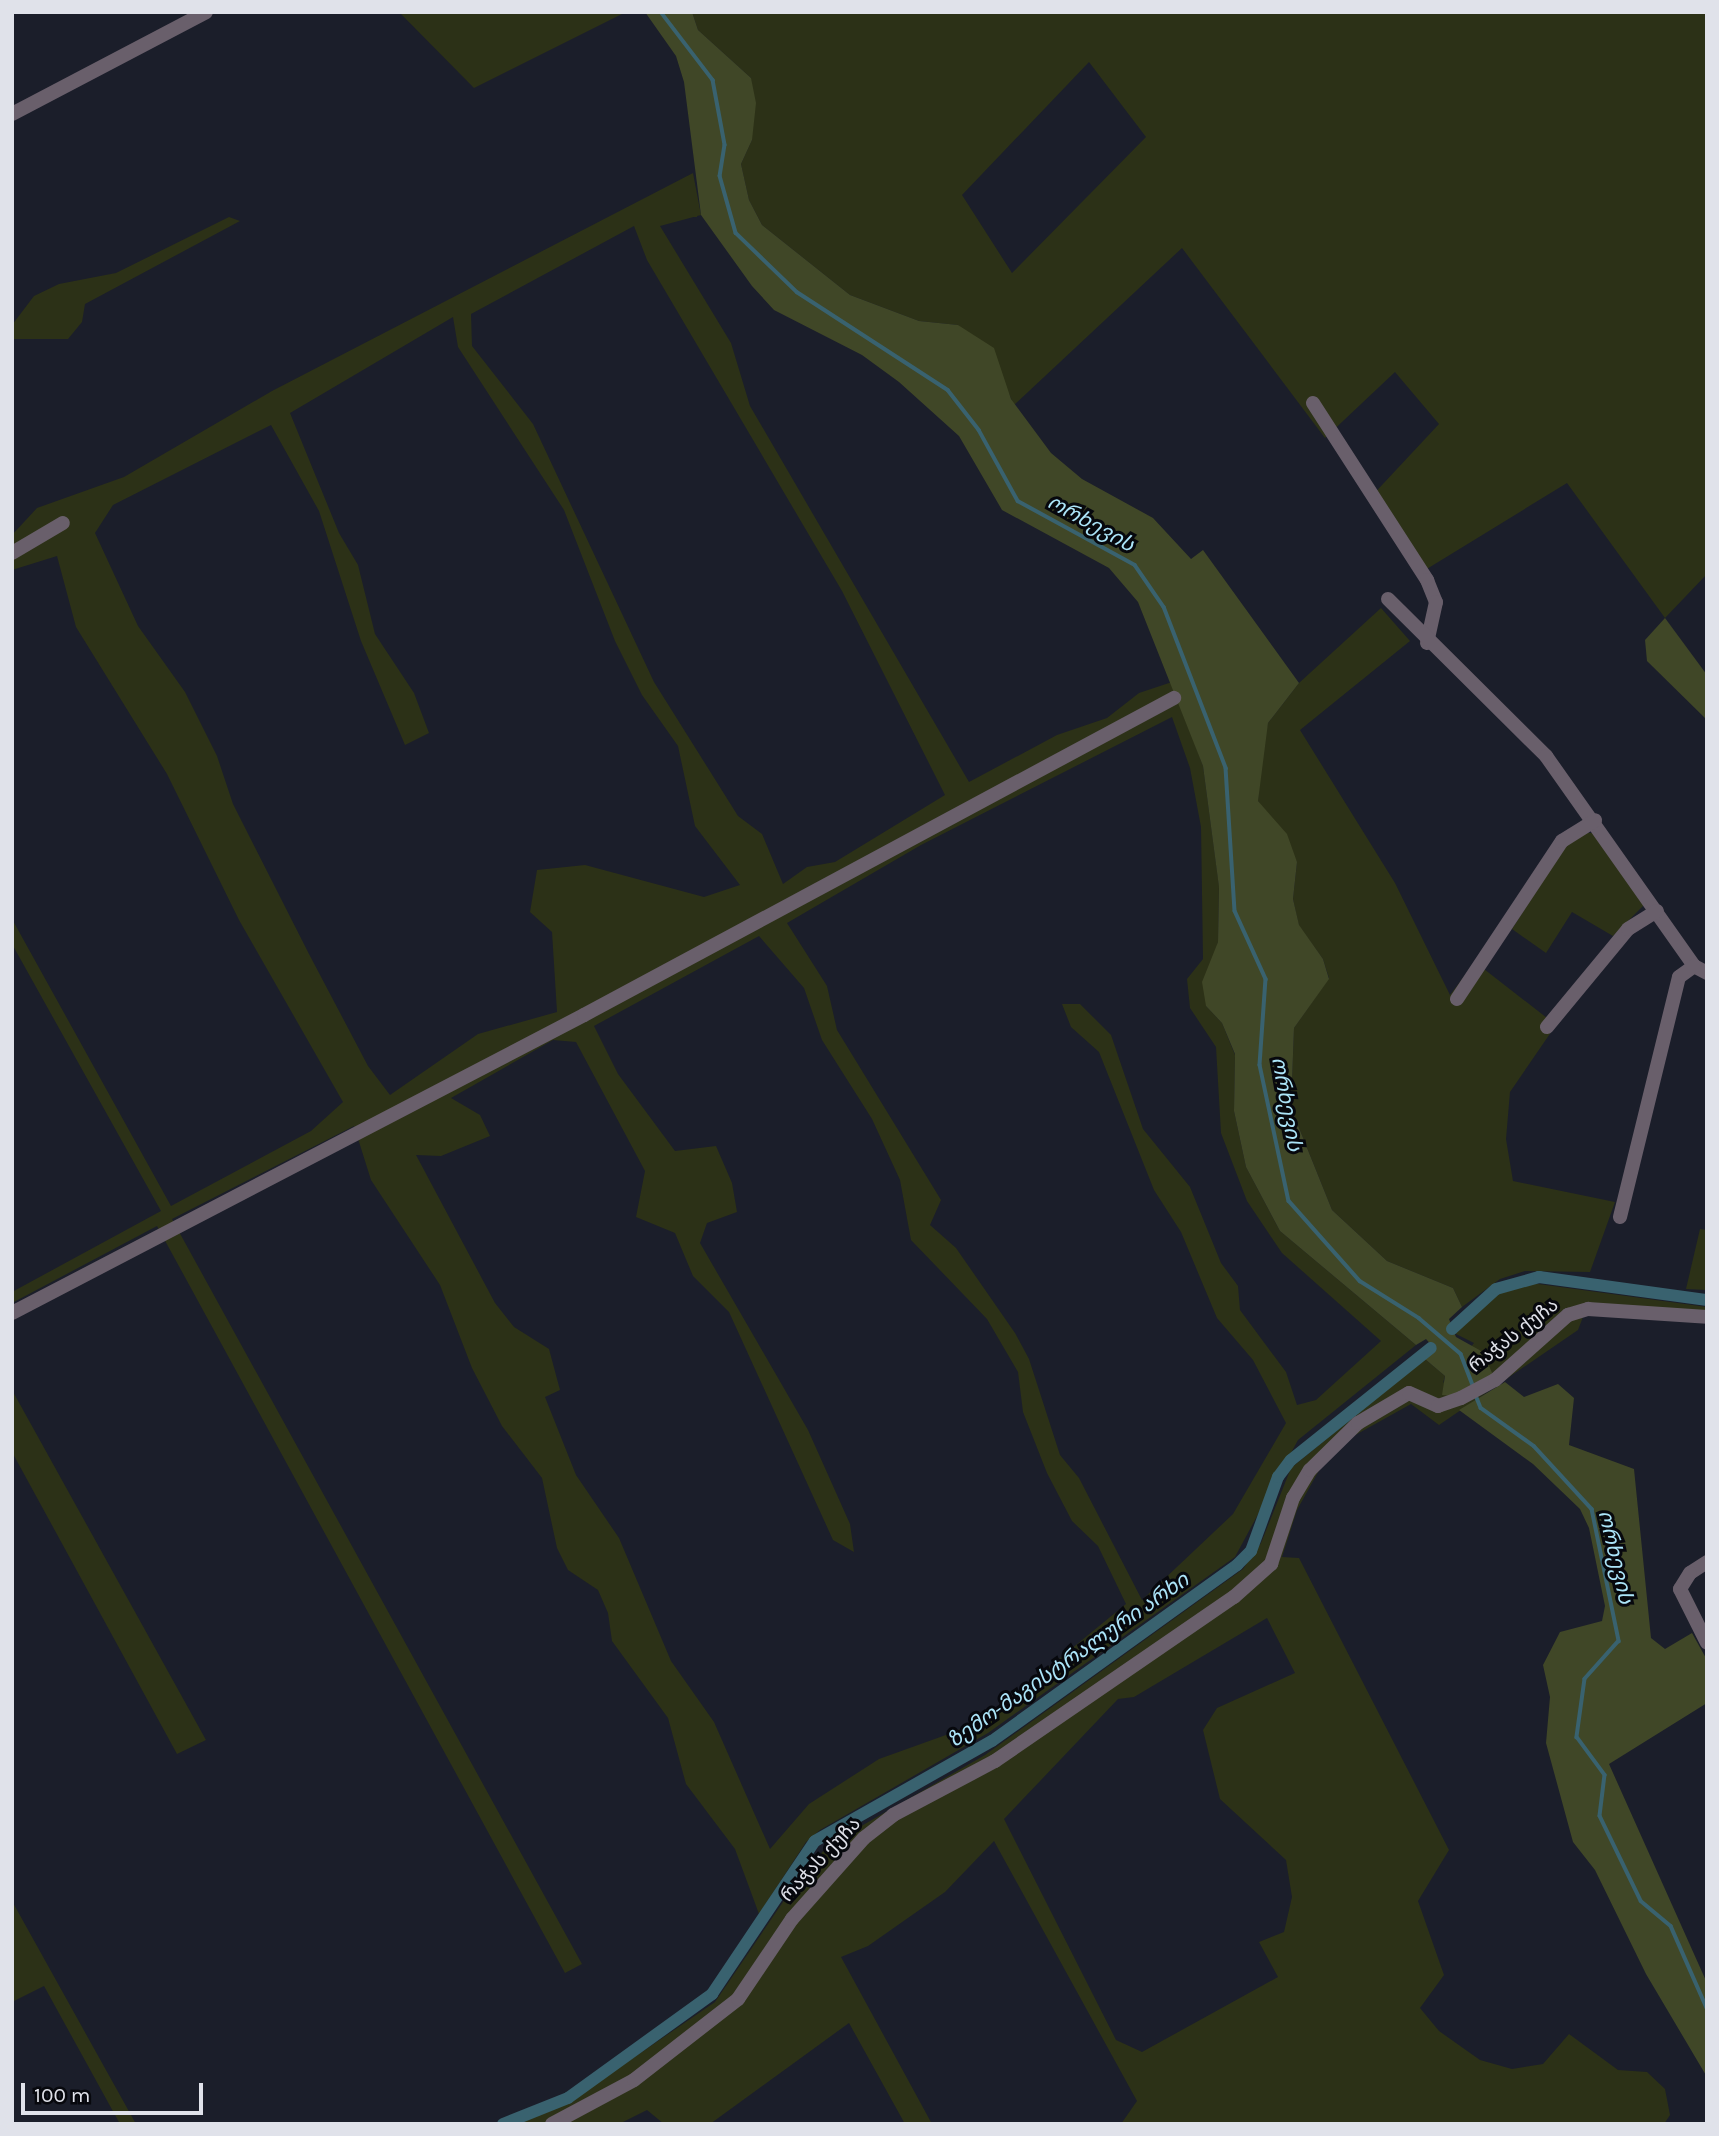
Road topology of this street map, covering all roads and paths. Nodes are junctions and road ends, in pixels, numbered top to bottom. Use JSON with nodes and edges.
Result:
{"nodes":[{"id":1,"x":206,"y":12,"type":"edge"},
{"id":2,"x":12,"y":114,"type":"edge"},
{"id":3,"x":1313,"y":403,"type":"dead end"},
{"id":4,"x":63,"y":523,"type":"dead end"},
{"id":5,"x":12,"y":553,"type":"edge"},
{"id":6,"x":1388,"y":599,"type":"dead end"},
{"id":7,"x":1427,"y":643,"type":"junction"},
{"id":8,"x":1174,"y":698,"type":"dead end"},
{"id":9,"x":1595,"y":820,"type":"junction"},
{"id":10,"x":1657,"y":911,"type":"junction"},
{"id":11,"x":1700,"y":969,"type":"edge"},
{"id":12,"x":1457,"y":999,"type":"dead end"},
{"id":13,"x":1547,"y":1027,"type":"dead end"},
{"id":14,"x":1620,"y":1217,"type":"dead end"},
{"id":15,"x":12,"y":1313,"type":"edge"},
{"id":16,"x":1707,"y":1317,"type":"edge"},
{"id":17,"x":1707,"y":1562,"type":"edge"},
{"id":18,"x":1707,"y":1643,"type":"edge"},
{"id":19,"x":552,"y":2124,"type":"edge"}],
"edges":[{"from":1,"to":2,"type":"street"},
{"from":3,"to":7,"type":"street"},
{"from":4,"to":5,"type":"street"},
{"from":6,"to":7,"type":"street"},
{"from":7,"to":9,"type":"street"},
{"from":8,"to":15,"type":"street"},
{"from":9,"to":10,"type":"street"},
{"from":9,"to":12,"type":"street"},
{"from":10,"to":11,"type":"street"},
{"from":10,"to":13,"type":"street"},
{"from":11,"to":14,"type":"street"},
{"from":16,"to":19,"type":"street","name":"რაჭას ქუჩა"},
{"from":17,"to":18,"type":"street"}]}
